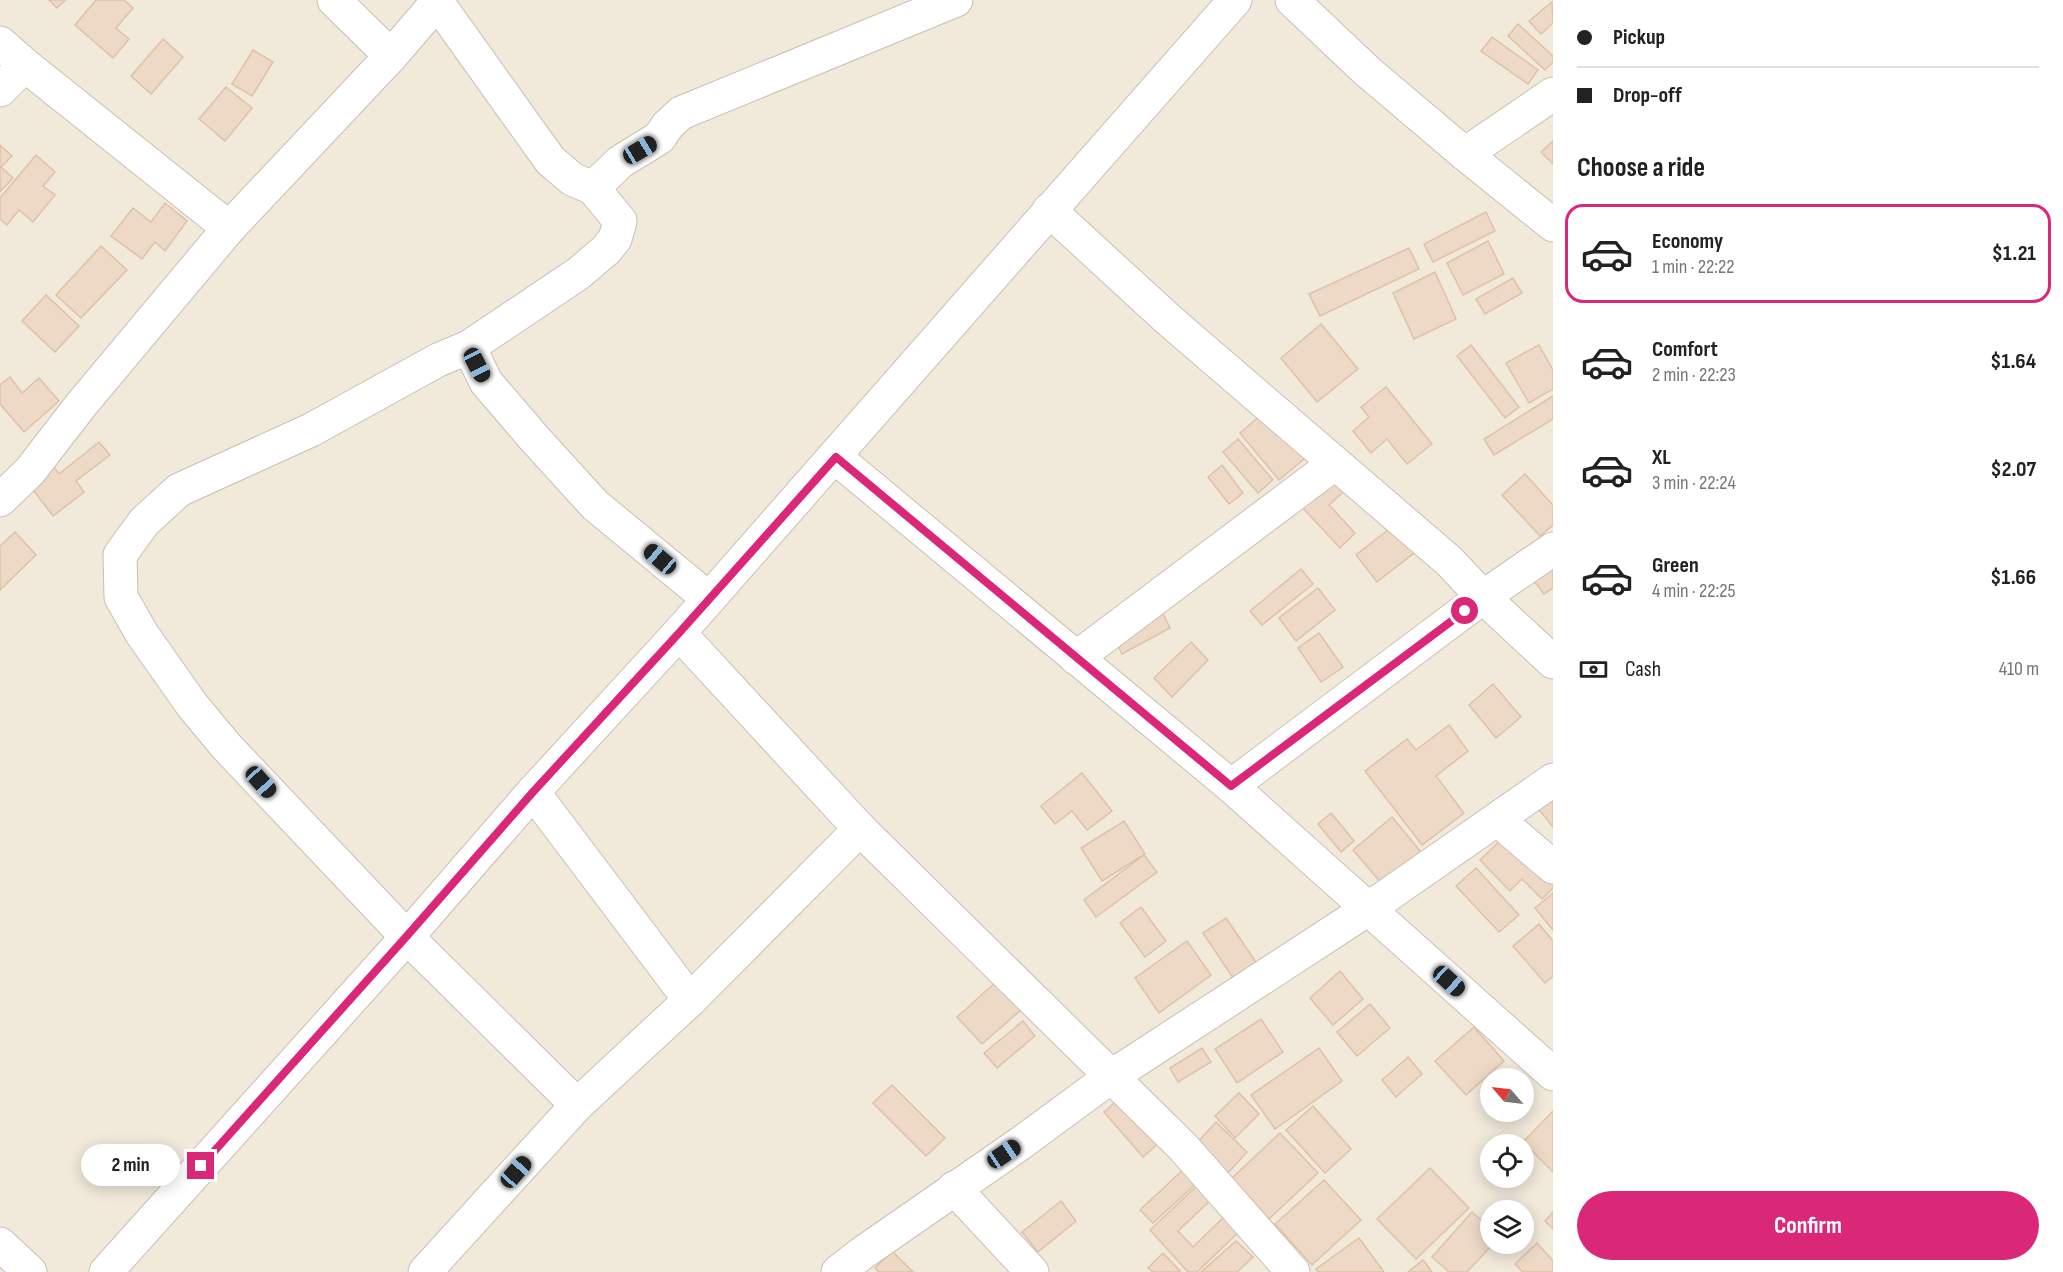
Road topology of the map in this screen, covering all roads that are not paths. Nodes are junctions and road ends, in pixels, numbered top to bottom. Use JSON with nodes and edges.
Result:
{"nodes":[{"id":1,"x":334,"y":0,"type":"edge"},
{"id":2,"x":956,"y":0,"type":"edge"},
{"id":3,"x":1235,"y":0,"type":"edge"},
{"id":4,"x":1292,"y":0,"type":"edge"},
{"id":5,"x":438,"y":1,"type":"edge"},
{"id":6,"x":0,"y":43,"type":"edge"},
{"id":7,"x":391,"y":56,"type":"junction"},
{"id":8,"x":25,"y":65,"type":"junction"},
{"id":9,"x":0,"y":90,"type":"edge"},
{"id":10,"x":1553,"y":94,"type":"edge"},
{"id":11,"x":1465,"y":154,"type":"junction"},
{"id":12,"x":593,"y":188,"type":"junction"},
{"id":13,"x":1050,"y":210,"type":"junction"},
{"id":14,"x":1553,"y":225,"type":"edge"},
{"id":15,"x":229,"y":228,"type":"junction"},
{"id":16,"x":469,"y":347,"type":"junction"},
{"id":17,"x":836,"y":457,"type":"junction"},
{"id":18,"x":1334,"y":464,"type":"junction"},
{"id":19,"x":0,"y":500,"type":"edge"},
{"id":20,"x":1553,"y":549,"type":"edge"},
{"id":21,"x":1483,"y":597,"type":"junction"},
{"id":22,"x":709,"y":599,"type":"junction"},
{"id":23,"x":679,"y":633,"type":"junction"},
{"id":24,"x":1076,"y":658,"type":"junction"},
{"id":25,"x":1553,"y":662,"type":"edge"},
{"id":26,"x":1553,"y":780,"type":"edge"},
{"id":27,"x":1231,"y":786,"type":"junction"},
{"id":28,"x":533,"y":792,"type":"junction"},
{"id":29,"x":1498,"y":820,"type":"junction"},
{"id":30,"x":860,"y":829,"type":"junction"},
{"id":31,"x":1553,"y":867,"type":"edge"},
{"id":32,"x":1368,"y":909,"type":"junction"},
{"id":33,"x":406,"y":937,"type":"junction"},
{"id":34,"x":690,"y":1000,"type":"junction"},
{"id":35,"x":1553,"y":1074,"type":"edge"},
{"id":36,"x":1112,"y":1076,"type":"junction"},
{"id":37,"x":577,"y":1105,"type":"junction"},
{"id":38,"x":954,"y":1188,"type":"junction"},
{"id":39,"x":0,"y":1244,"type":"edge"},
{"id":40,"x":30,"y":1272,"type":"edge"},
{"id":41,"x":106,"y":1272,"type":"edge"},
{"id":42,"x":425,"y":1272,"type":"edge"},
{"id":43,"x":838,"y":1272,"type":"edge"},
{"id":44,"x":1032,"y":1272,"type":"edge"},
{"id":45,"x":1293,"y":1272,"type":"edge"}],
"edges":[{"from":1,"to":7,"type":"street"},
{"from":2,"to":12,"type":"street"},
{"from":3,"to":13,"type":"street"},
{"from":4,"to":11,"type":"street"},
{"from":5,"to":7,"type":"street"},
{"from":5,"to":12,"type":"street"},
{"from":6,"to":8,"type":"street"},
{"from":7,"to":15,"type":"street"},
{"from":8,"to":9,"type":"street"},
{"from":8,"to":15,"type":"street"},
{"from":10,"to":11,"type":"street"},
{"from":11,"to":14,"type":"street"},
{"from":12,"to":16,"type":"street"},
{"from":13,"to":17,"type":"street"},
{"from":13,"to":18,"type":"street"},
{"from":15,"to":19,"type":"street"},
{"from":16,"to":22,"type":"street"},
{"from":16,"to":33,"type":"street"},
{"from":17,"to":22,"type":"street"},
{"from":17,"to":24,"type":"street"},
{"from":18,"to":21,"type":"street"},
{"from":18,"to":24,"type":"street"},
{"from":20,"to":21,"type":"street"},
{"from":21,"to":25,"type":"street"},
{"from":21,"to":27,"type":"street"},
{"from":22,"to":23,"type":"street"},
{"from":23,"to":28,"type":"street"},
{"from":23,"to":30,"type":"street"},
{"from":24,"to":27,"type":"street"},
{"from":26,"to":29,"type":"street"},
{"from":27,"to":32,"type":"street"},
{"from":28,"to":33,"type":"street"},
{"from":28,"to":34,"type":"street"},
{"from":29,"to":31,"type":"street"},
{"from":29,"to":32,"type":"street"},
{"from":30,"to":34,"type":"street"},
{"from":30,"to":36,"type":"street"},
{"from":32,"to":35,"type":"street"},
{"from":32,"to":36,"type":"street"},
{"from":33,"to":37,"type":"street"},
{"from":33,"to":41,"type":"street"},
{"from":34,"to":37,"type":"street"},
{"from":36,"to":38,"type":"street"},
{"from":36,"to":45,"type":"street"},
{"from":37,"to":42,"type":"street"},
{"from":38,"to":43,"type":"street"},
{"from":38,"to":44,"type":"street"},
{"from":39,"to":40,"type":"street"}]}
